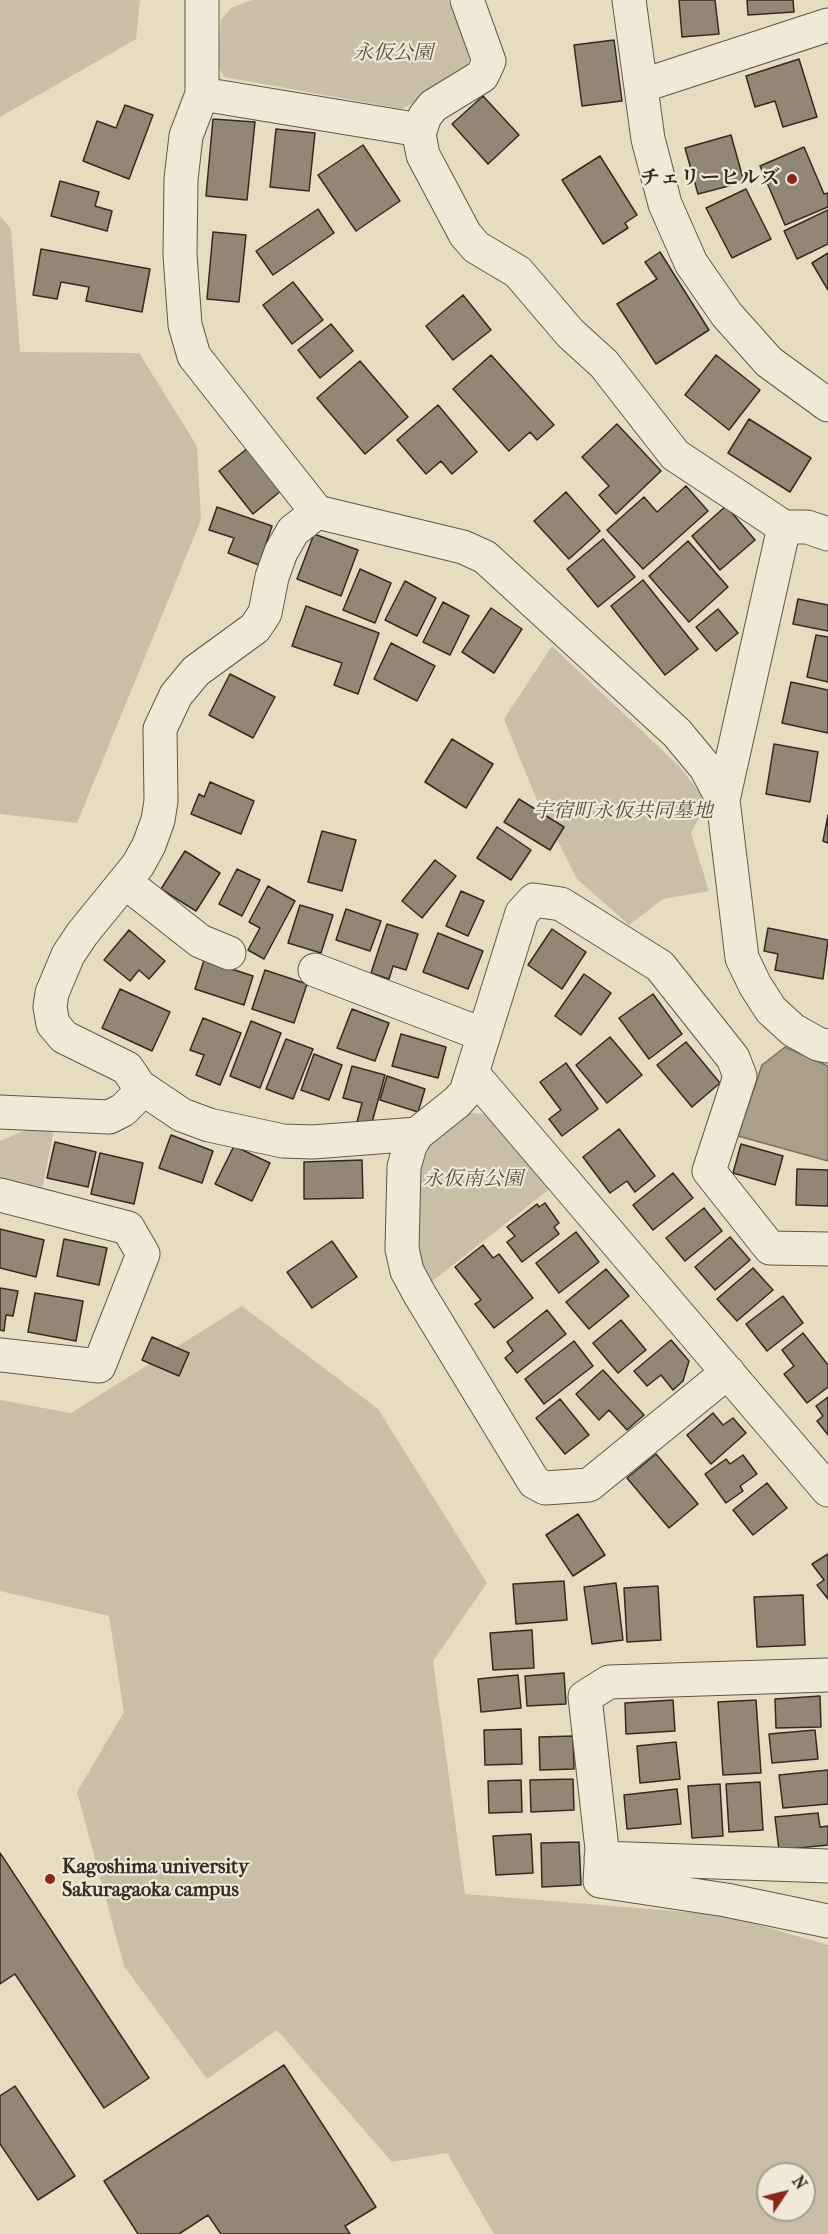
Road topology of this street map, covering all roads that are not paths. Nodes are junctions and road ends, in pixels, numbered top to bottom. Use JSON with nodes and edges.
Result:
{"nodes":[{"id":1,"x":467,"y":0,"type":"edge"},
{"id":2,"x":629,"y":0,"type":"edge"},
{"id":3,"x":206,"y":2,"type":"edge"},
{"id":4,"x":828,"y":25,"type":"edge"},
{"id":5,"x":641,"y":86,"type":"junction"},
{"id":6,"x":202,"y":94,"type":"junction"},
{"id":7,"x":420,"y":130,"type":"junction"},
{"id":8,"x":828,"y":405,"type":"edge"},
{"id":9,"x":317,"y":512,"type":"junction"},
{"id":10,"x":784,"y":526,"type":"junction"},
{"id":11,"x":828,"y":534,"type":"edge"},
{"id":12,"x":723,"y":800,"type":"junction"},
{"id":13,"x":125,"y":882,"type":"junction"},
{"id":14,"x":229,"y":953,"type":"dead end"},
{"id":15,"x":315,"y":970,"type":"dead end"},
{"id":16,"x":484,"y":1035,"type":"junction"},
{"id":17,"x":828,"y":1046,"type":"edge"},
{"id":18,"x":472,"y":1073,"type":"junction"},
{"id":19,"x":139,"y":1086,"type":"junction"},
{"id":20,"x":0,"y":1112,"type":"edge"},
{"id":21,"x":417,"y":1134,"type":"junction"},
{"id":22,"x":0,"y":1195,"type":"edge"},
{"id":23,"x":828,"y":1249,"type":"edge"},
{"id":24,"x":0,"y":1355,"type":"edge"},
{"id":25,"x":728,"y":1372,"type":"junction"},
{"id":26,"x":828,"y":1490,"type":"edge"},
{"id":27,"x":828,"y":1675,"type":"edge"},
{"id":28,"x":601,"y":1858,"type":"junction"},
{"id":29,"x":828,"y":1866,"type":"edge"},
{"id":30,"x":828,"y":1922,"type":"edge"}],
"edges":[{"from":1,"to":7,"type":"street"},
{"from":2,"to":5,"type":"street"},
{"from":3,"to":6,"type":"street"},
{"from":4,"to":5,"type":"street"},
{"from":5,"to":8,"type":"street"},
{"from":6,"to":7,"type":"street"},
{"from":6,"to":9,"type":"street"},
{"from":7,"to":10,"type":"street"},
{"from":9,"to":12,"type":"street"},
{"from":9,"to":13,"type":"street"},
{"from":10,"to":11,"type":"street"},
{"from":10,"to":12,"type":"street"},
{"from":12,"to":17,"type":"street"},
{"from":13,"to":14,"type":"street"},
{"from":13,"to":19,"type":"street"},
{"from":15,"to":16,"type":"street"},
{"from":16,"to":18,"type":"street"},
{"from":16,"to":23,"type":"street"},
{"from":18,"to":21,"type":"street"},
{"from":18,"to":25,"type":"street"},
{"from":19,"to":20,"type":"street"},
{"from":19,"to":21,"type":"street"},
{"from":21,"to":25,"type":"street"},
{"from":22,"to":24,"type":"street"},
{"from":25,"to":26,"type":"street"},
{"from":27,"to":28,"type":"street"},
{"from":28,"to":29,"type":"street"},
{"from":28,"to":30,"type":"street"}]}
